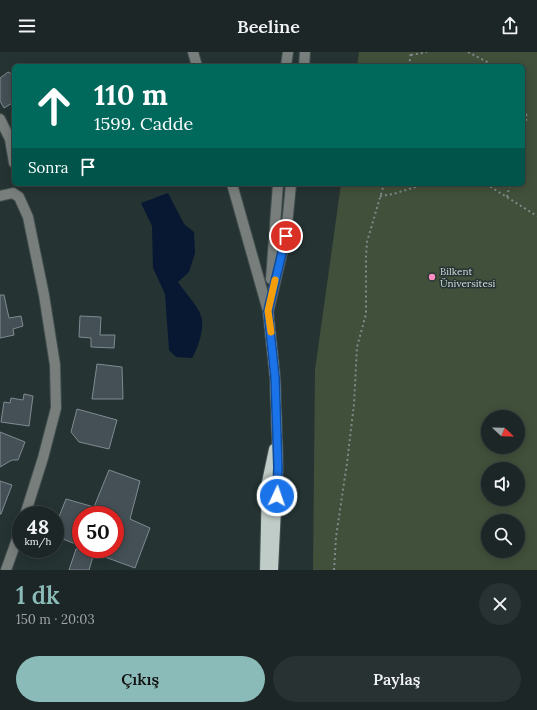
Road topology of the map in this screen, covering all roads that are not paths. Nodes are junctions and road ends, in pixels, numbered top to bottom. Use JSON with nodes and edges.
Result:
{"nodes":[{"id":1,"x":193,"y":52,"type":"edge"},
{"id":2,"x":288,"y":52,"type":"edge"},
{"id":3,"x":305,"y":52,"type":"edge"},
{"id":4,"x":197,"y":64,"type":"edge"},
{"id":5,"x":286,"y":64,"type":"edge"},
{"id":6,"x":304,"y":64,"type":"edge"},
{"id":7,"x":0,"y":119,"type":"edge"},
{"id":8,"x":12,"y":151,"type":"edge"},
{"id":9,"x":17,"y":186,"type":"edge"},
{"id":10,"x":233,"y":186,"type":"edge"},
{"id":11,"x":278,"y":186,"type":"edge"},
{"id":12,"x":291,"y":186,"type":"edge"},
{"id":13,"x":0,"y":196,"type":"edge"},
{"id":14,"x":19,"y":197,"type":"junction"},
{"id":15,"x":268,"y":311,"type":"junction"},
{"id":16,"x":277,"y":435,"type":"junction"},
{"id":17,"x":28,"y":506,"type":"edge"},
{"id":18,"x":12,"y":553,"type":"edge"},
{"id":19,"x":6,"y":570,"type":"edge"},
{"id":20,"x":265,"y":570,"type":"edge"},
{"id":21,"x":273,"y":570,"type":"edge"}],
"edges":[{"from":1,"to":4,"type":"street"},
{"from":2,"to":5,"type":"street"},
{"from":3,"to":6,"type":"street"},
{"from":7,"to":8,"type":"street"},
{"from":9,"to":14,"type":"street"},
{"from":10,"to":15,"type":"street"},
{"from":11,"to":15,"type":"street"},
{"from":12,"to":15,"type":"street"},
{"from":13,"to":14,"type":"street"},
{"from":14,"to":17,"type":"street"},
{"from":15,"to":16,"type":"main road"},
{"from":16,"to":20,"type":"main road"},
{"from":16,"to":21,"type":"main road"},
{"from":18,"to":19,"type":"street"}]}
